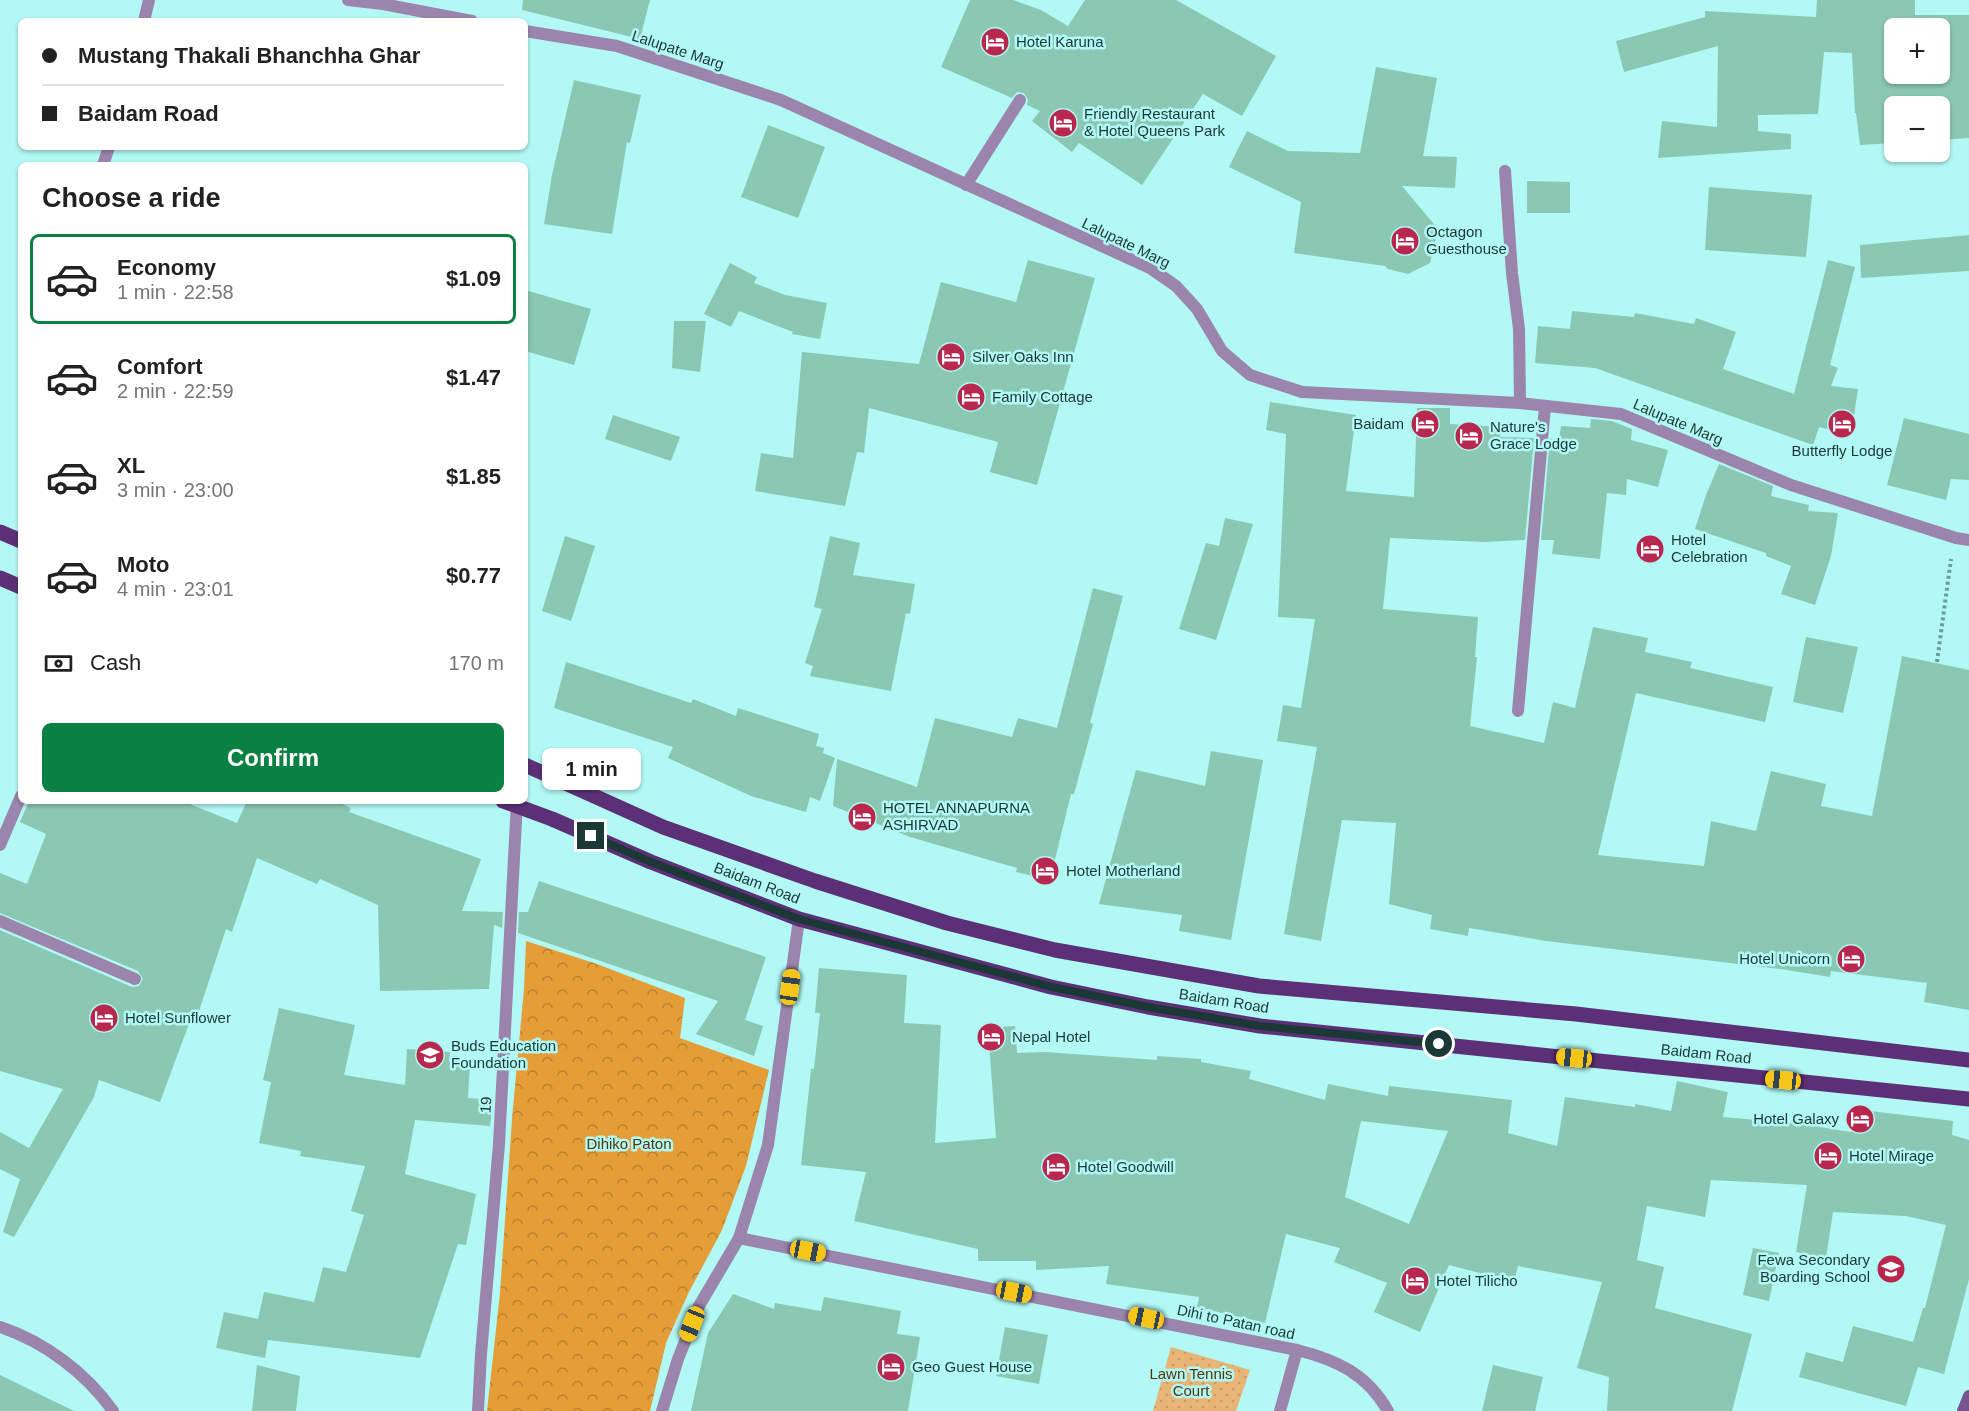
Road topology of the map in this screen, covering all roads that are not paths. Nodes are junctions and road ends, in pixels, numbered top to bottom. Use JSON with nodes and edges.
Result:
{"nodes":[{"id":1,"x":149,"y":0,"type":"edge"},
{"id":2,"x":348,"y":0,"type":"edge"},
{"id":3,"x":145,"y":18,"type":"edge"},
{"id":4,"x":456,"y":18,"type":"edge"},
{"id":5,"x":528,"y":31,"type":"edge"},
{"id":6,"x":1020,"y":100,"type":"dead end"},
{"id":7,"x":1505,"y":171,"type":"dead end"},
{"id":8,"x":966,"y":185,"type":"junction"},
{"id":9,"x":1520,"y":404,"type":"junction"},
{"id":10,"x":1545,"y":406,"type":"junction"},
{"id":11,"x":0,"y":532,"type":"edge"},
{"id":12,"x":18,"y":540,"type":"edge"},
{"id":13,"x":1969,"y":540,"type":"edge"},
{"id":14,"x":0,"y":578,"type":"edge"},
{"id":15,"x":18,"y":586,"type":"edge"},
{"id":16,"x":1518,"y":711,"type":"dead end"},
{"id":17,"x":528,"y":766,"type":"edge"},
{"id":18,"x":18,"y":803,"type":"edge"},
{"id":19,"x":512,"y":804,"type":"edge"},
{"id":20,"x":514,"y":804,"type":"edge"},
{"id":21,"x":0,"y":845,"type":"edge"},
{"id":22,"x":799,"y":919,"type":"junction"},
{"id":23,"x":0,"y":921,"type":"edge"},
{"id":24,"x":135,"y":979,"type":"dead end"},
{"id":25,"x":1969,"y":1060,"type":"edge"},
{"id":26,"x":1969,"y":1099,"type":"edge"},
{"id":27,"x":739,"y":1238,"type":"junction"},
{"id":28,"x":0,"y":1327,"type":"edge"},
{"id":29,"x":1297,"y":1350,"type":"junction"},
{"id":30,"x":1969,"y":1396,"type":"edge"},
{"id":31,"x":113,"y":1411,"type":"edge"},
{"id":32,"x":478,"y":1411,"type":"edge"},
{"id":33,"x":662,"y":1411,"type":"edge"},
{"id":34,"x":1280,"y":1411,"type":"edge"},
{"id":35,"x":1388,"y":1411,"type":"edge"},
{"id":36,"x":1963,"y":1411,"type":"edge"}],
"edges":[{"from":1,"to":3,"type":"street"},
{"from":2,"to":4,"type":"street"},
{"from":5,"to":8,"type":"street","name":"Lalupate Marg"},
{"from":6,"to":8,"type":"street"},
{"from":7,"to":9,"type":"street"},
{"from":8,"to":9,"type":"street","name":"Lalupate Marg"},
{"from":9,"to":10,"type":"street","name":"Lalupate Marg"},
{"from":10,"to":13,"type":"street","name":"Lalupate Marg"},
{"from":10,"to":16,"type":"street"},
{"from":11,"to":12,"type":"main road"},
{"from":14,"to":15,"type":"main road"},
{"from":17,"to":25,"type":"main road","name":"Baidam Road"},
{"from":18,"to":21,"type":"street"},
{"from":19,"to":32,"type":"street","name":"19"},
{"from":20,"to":22,"type":"main road","name":"Baidam Road"},
{"from":22,"to":26,"type":"main road","name":"Baidam Road"},
{"from":22,"to":27,"type":"street"},
{"from":23,"to":24,"type":"street"},
{"from":27,"to":29,"type":"street","name":"Dihi to Patan road"},
{"from":27,"to":33,"type":"street"},
{"from":28,"to":31,"type":"street"},
{"from":29,"to":34,"type":"street"},
{"from":29,"to":35,"type":"street","name":"Dihi to Patan road"},
{"from":30,"to":36,"type":"main road"}]}
